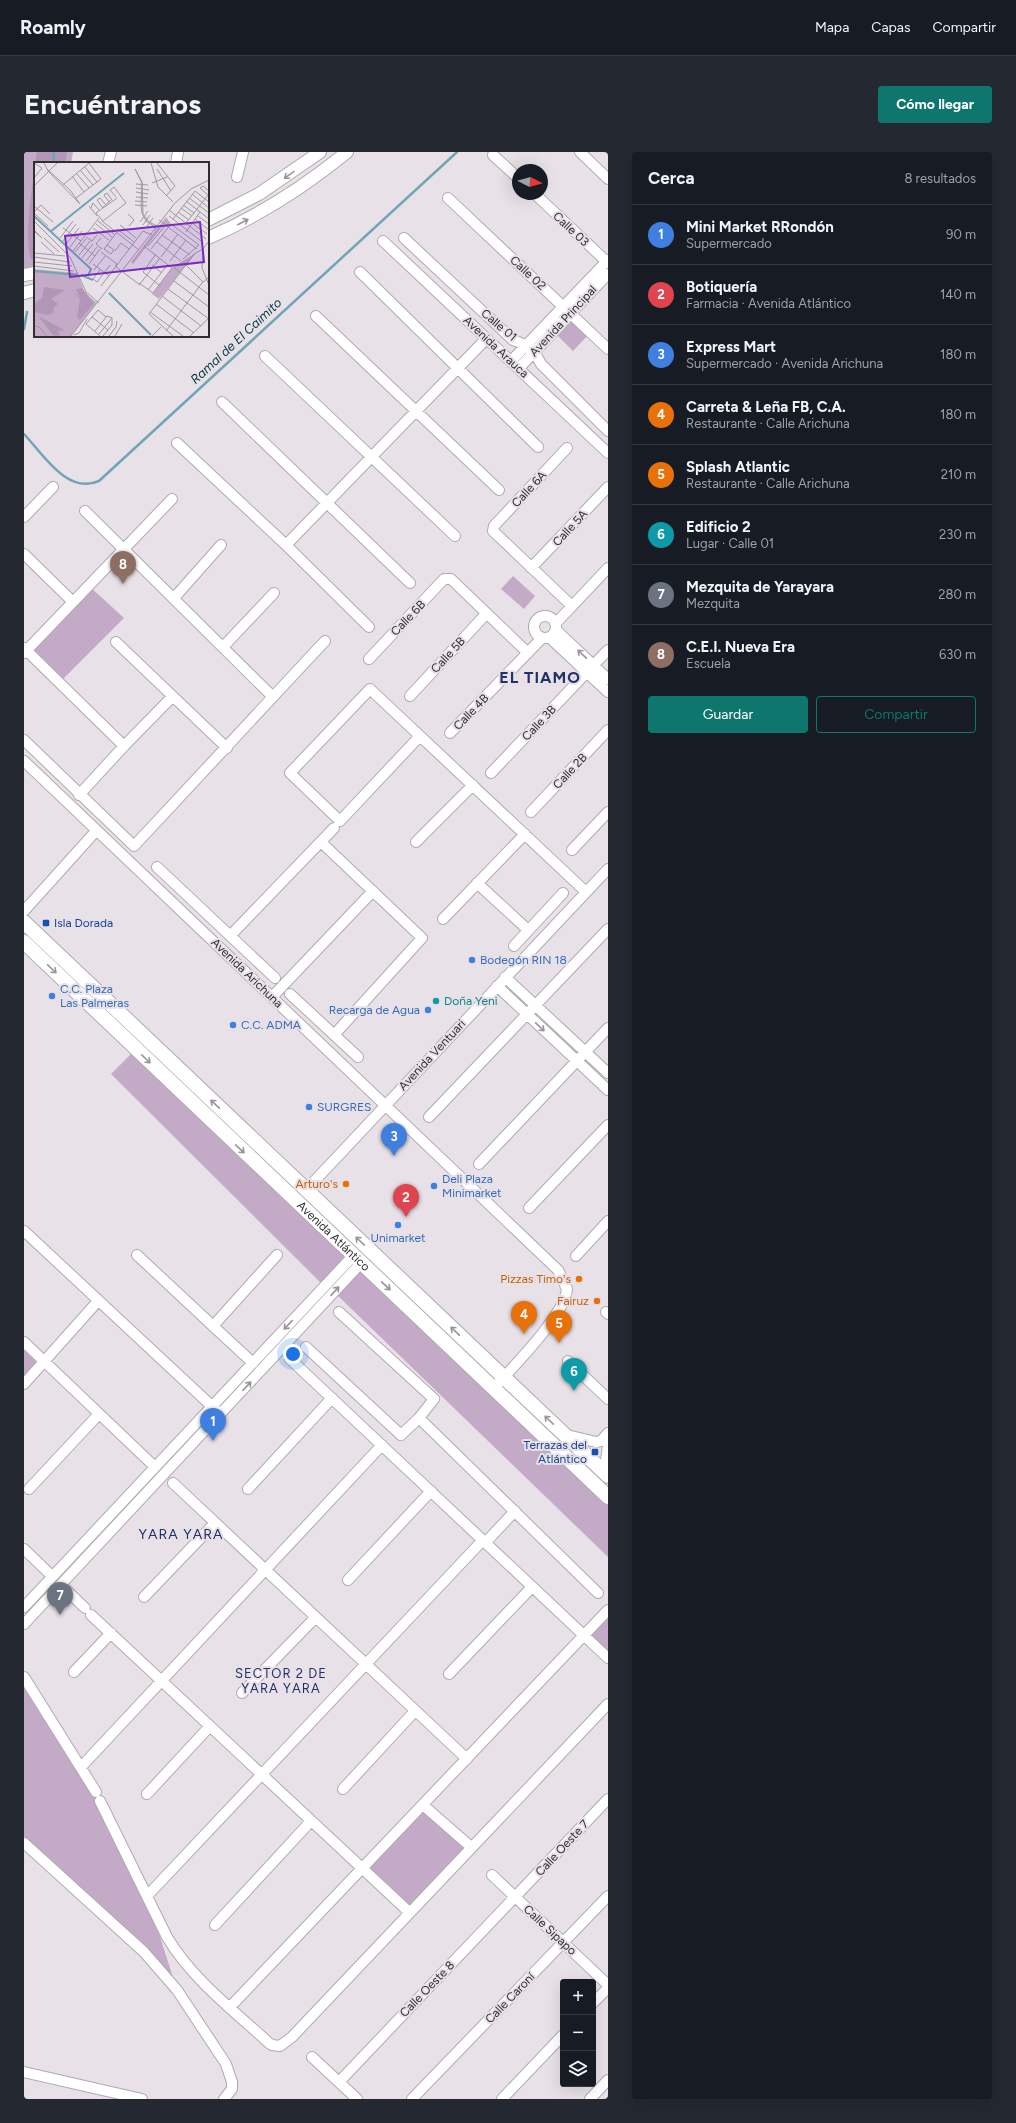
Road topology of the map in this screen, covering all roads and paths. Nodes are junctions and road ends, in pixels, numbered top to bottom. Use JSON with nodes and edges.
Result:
{"nodes":[{"id":1,"x":111,"y":152,"type":"edge"},
{"id":2,"x":178,"y":152,"type":"edge"},
{"id":3,"x":243,"y":152,"type":"edge"},
{"id":4,"x":320,"y":152,"type":"edge"},
{"id":5,"x":347,"y":152,"type":"edge"},
{"id":6,"x":580,"y":152,"type":"edge"},
{"id":7,"x":493,"y":155,"type":"dead end"},
{"id":8,"x":108,"y":162,"type":"edge"},
{"id":9,"x":176,"y":162,"type":"edge"},
{"id":10,"x":512,"y":172,"type":"edge"},
{"id":11,"x":237,"y":177,"type":"dead end"},
{"id":12,"x":608,"y":178,"type":"edge"},
{"id":13,"x":448,"y":198,"type":"dead end"},
{"id":14,"x":542,"y":200,"type":"edge"},
{"id":15,"x":209,"y":219,"type":"edge"},
{"id":16,"x":209,"y":238,"type":"edge"},
{"id":17,"x":404,"y":238,"type":"dead end"},
{"id":18,"x":383,"y":241,"type":"dead end"},
{"id":19,"x":608,"y":261,"type":"edge"},
{"id":20,"x":34,"y":272,"type":"edge"},
{"id":21,"x":360,"y":272,"type":"dead end"},
{"id":22,"x":608,"y":274,"type":"edge"},
{"id":23,"x":24,"y":275,"type":"edge"},
{"id":24,"x":34,"y":290,"type":"edge"},
{"id":25,"x":24,"y":293,"type":"edge"},
{"id":26,"x":567,"y":310,"type":"junction"},
{"id":27,"x":316,"y":316,"type":"dead end"},
{"id":28,"x":486,"y":338,"type":"junction"},
{"id":29,"x":531,"y":348,"type":"junction"},
{"id":30,"x":608,"y":349,"type":"edge"},
{"id":31,"x":265,"y":356,"type":"dead end"},
{"id":32,"x":515,"y":365,"type":"junction"},
{"id":33,"x":458,"y":368,"type":"junction"},
{"id":34,"x":222,"y":402,"type":"dead end"},
{"id":35,"x":417,"y":410,"type":"junction"},
{"id":36,"x":608,"y":431,"type":"edge"},
{"id":37,"x":178,"y":443,"type":"dead end"},
{"id":38,"x":538,"y":447,"type":"dead end"},
{"id":39,"x":568,"y":448,"type":"dead end"},
{"id":40,"x":608,"y":453,"type":"edge"},
{"id":41,"x":372,"y":456,"type":"junction"},
{"id":42,"x":53,"y":487,"type":"dead end"},
{"id":43,"x":608,"y":487,"type":"edge"},
{"id":44,"x":499,"y":490,"type":"dead end"},
{"id":45,"x":172,"y":499,"type":"dead end"},
{"id":46,"x":328,"y":502,"type":"junction"},
{"id":47,"x":85,"y":511,"type":"dead end"},
{"id":48,"x":24,"y":517,"type":"edge"},
{"id":49,"x":455,"y":536,"type":"dead end"},
{"id":50,"x":221,"y":545,"type":"dead end"},
{"id":51,"x":286,"y":545,"type":"junction"},
{"id":52,"x":124,"y":548,"type":"junction"},
{"id":53,"x":24,"y":554,"type":"edge"},
{"id":54,"x":531,"y":568,"type":"junction"},
{"id":55,"x":608,"y":568,"type":"edge"},
{"id":56,"x":410,"y":583,"type":"dead end"},
{"id":57,"x":274,"y":593,"type":"dead end"},
{"id":58,"x":174,"y":598,"type":"junction"},
{"id":59,"x":72,"y":602,"type":"junction"},
{"id":60,"x":572,"y":606,"type":"junction"},
{"id":61,"x":486,"y":614,"type":"junction"},
{"id":62,"x":369,"y":627,"type":"dead end"},
{"id":63,"x":551,"y":632,"type":"junction"},
{"id":64,"x":325,"y":641,"type":"dead end"},
{"id":65,"x":116,"y":642,"type":"dead end"},
{"id":66,"x":223,"y":647,"type":"junction"},
{"id":67,"x":25,"y":650,"type":"edge"},
{"id":68,"x":608,"y":650,"type":"edge"},
{"id":69,"x":528,"y":653,"type":"junction"},
{"id":70,"x":369,"y":658,"type":"dead end"},
{"id":71,"x":590,"y":668,"type":"junction"},
{"id":72,"x":608,"y":679,"type":"edge"},
{"id":73,"x":608,"y":692,"type":"edge"},
{"id":74,"x":410,"y":696,"type":"dead end"},
{"id":75,"x":172,"y":697,"type":"junction"},
{"id":76,"x":273,"y":697,"type":"junction"},
{"id":77,"x":608,"y":730,"type":"edge"},
{"id":78,"x":450,"y":733,"type":"dead end"},
{"id":79,"x":420,"y":736,"type":"junction"},
{"id":80,"x":24,"y":740,"type":"edge"},
{"id":81,"x":124,"y":746,"type":"junction"},
{"id":82,"x":226,"y":748,"type":"junction"},
{"id":83,"x":24,"y":761,"type":"edge"},
{"id":84,"x":491,"y":773,"type":"dead end"},
{"id":85,"x":473,"y":785,"type":"junction"},
{"id":86,"x":79,"y":795,"type":"junction"},
{"id":87,"x":531,"y":812,"type":"dead end"},
{"id":88,"x":608,"y":812,"type":"edge"},
{"id":89,"x":334,"y":828,"type":"dead end"},
{"id":90,"x":96,"y":831,"type":"junction"},
{"id":91,"x":525,"y":834,"type":"junction"},
{"id":92,"x":321,"y":842,"type":"junction"},
{"id":93,"x":416,"y":842,"type":"dead end"},
{"id":94,"x":572,"y":850,"type":"dead end"},
{"id":95,"x":157,"y":867,"type":"dead end"},
{"id":96,"x":608,"y":869,"type":"edge"},
{"id":97,"x":477,"y":883,"type":"junction"},
{"id":98,"x":372,"y":891,"type":"junction"},
{"id":99,"x":586,"y":892,"type":"junction"},
{"id":100,"x":563,"y":893,"type":"dead end"},
{"id":101,"x":24,"y":911,"type":"edge"},
{"id":102,"x":442,"y":919,"type":"dead end"},
{"id":103,"x":25,"y":926,"type":"edge"},
{"id":104,"x":608,"y":929,"type":"edge"},
{"id":105,"x":528,"y":930,"type":"junction"},
{"id":106,"x":230,"y":936,"type":"junction"},
{"id":107,"x":24,"y":942,"type":"edge"},
{"id":108,"x":514,"y":946,"type":"dead end"},
{"id":109,"x":505,"y":977,"type":"junction"},
{"id":110,"x":275,"y":978,"type":"dead end"},
{"id":111,"x":497,"y":986,"type":"junction"},
{"id":112,"x":290,"y":994,"type":"dead end"},
{"id":113,"x":272,"y":997,"type":"junction"},
{"id":114,"x":536,"y":1006,"type":"junction"},
{"id":115,"x":527,"y":1015,"type":"junction"},
{"id":116,"x":608,"y":1028,"type":"edge"},
{"id":117,"x":334,"y":1035,"type":"junction"},
{"id":118,"x":585,"y":1052,"type":"junction"},
{"id":119,"x":358,"y":1057,"type":"dead end"},
{"id":120,"x":577,"y":1061,"type":"junction"},
{"id":121,"x":608,"y":1073,"type":"edge"},
{"id":122,"x":608,"y":1090,"type":"edge"},
{"id":123,"x":384,"y":1105,"type":"junction"},
{"id":124,"x":429,"y":1117,"type":"dead end"},
{"id":125,"x":607,"y":1127,"type":"edge"},
{"id":126,"x":479,"y":1164,"type":"dead end"},
{"id":127,"x":306,"y":1190,"type":"junction"},
{"id":128,"x":529,"y":1208,"type":"dead end"},
{"id":129,"x":608,"y":1221,"type":"edge"},
{"id":130,"x":24,"y":1231,"type":"edge"},
{"id":131,"x":137,"y":1255,"type":"dead end"},
{"id":132,"x":277,"y":1255,"type":"dead end"},
{"id":133,"x":576,"y":1256,"type":"dead end"},
{"id":134,"x":357,"y":1259,"type":"junction"},
{"id":135,"x":98,"y":1301,"type":"junction"},
{"id":136,"x":339,"y":1312,"type":"dead end"},
{"id":137,"x":213,"y":1326,"type":"junction"},
{"id":138,"x":24,"y":1342,"type":"edge"},
{"id":139,"x":306,"y":1347,"type":"dead end"},
{"id":140,"x":290,"y":1359,"type":"dead end"},
{"id":141,"x":568,"y":1361,"type":"dead end"},
{"id":142,"x":45,"y":1362,"type":"junction"},
{"id":143,"x":253,"y":1362,"type":"junction"},
{"id":144,"x":504,"y":1377,"type":"junction"},
{"id":145,"x":24,"y":1384,"type":"edge"},
{"id":146,"x":493,"y":1389,"type":"junction"},
{"id":147,"x":332,"y":1398,"type":"junction"},
{"id":148,"x":608,"y":1399,"type":"edge"},
{"id":149,"x":212,"y":1406,"type":"junction"},
{"id":150,"x":99,"y":1414,"type":"junction"},
{"id":151,"x":220,"y":1415,"type":"junction"},
{"id":152,"x":419,"y":1418,"type":"junction"},
{"id":153,"x":608,"y":1433,"type":"edge"},
{"id":154,"x":565,"y":1434,"type":"junction"},
{"id":155,"x":382,"y":1445,"type":"junction"},
{"id":156,"x":605,"y":1445,"type":"edge"},
{"id":157,"x":608,"y":1466,"type":"edge"},
{"id":158,"x":155,"y":1467,"type":"junction"},
{"id":159,"x":608,"y":1476,"type":"edge"},
{"id":160,"x":173,"y":1483,"type":"dead end"},
{"id":161,"x":29,"y":1489,"type":"dead end"},
{"id":162,"x":248,"y":1489,"type":"dead end"},
{"id":163,"x":431,"y":1491,"type":"junction"},
{"id":164,"x":608,"y":1497,"type":"edge"},
{"id":165,"x":515,"y":1510,"type":"junction"},
{"id":166,"x":215,"y":1523,"type":"junction"},
{"id":167,"x":484,"y":1542,"type":"junction"},
{"id":168,"x":24,"y":1549,"type":"edge"},
{"id":169,"x":265,"y":1570,"type":"junction"},
{"id":170,"x":52,"y":1576,"type":"junction"},
{"id":171,"x":348,"y":1580,"type":"dead end"},
{"id":172,"x":61,"y":1585,"type":"junction"},
{"id":173,"x":532,"y":1587,"type":"junction"},
{"id":174,"x":598,"y":1593,"type":"dead end"},
{"id":175,"x":144,"y":1597,"type":"dead end"},
{"id":176,"x":24,"y":1607,"type":"edge"},
{"id":177,"x":608,"y":1610,"type":"edge"},
{"id":178,"x":315,"y":1618,"type":"junction"},
{"id":179,"x":24,"y":1624,"type":"edge"},
{"id":180,"x":111,"y":1633,"type":"junction"},
{"id":181,"x":584,"y":1636,"type":"junction"},
{"id":182,"x":608,"y":1658,"type":"edge"},
{"id":183,"x":365,"y":1665,"type":"junction"},
{"id":184,"x":74,"y":1672,"type":"dead end"},
{"id":185,"x":449,"y":1674,"type":"dead end"},
{"id":186,"x":24,"y":1677,"type":"edge"},
{"id":187,"x":161,"y":1680,"type":"junction"},
{"id":188,"x":242,"y":1693,"type":"dead end"},
{"id":189,"x":608,"y":1704,"type":"edge"},
{"id":190,"x":415,"y":1712,"type":"junction"},
{"id":191,"x":210,"y":1726,"type":"junction"},
{"id":192,"x":467,"y":1759,"type":"junction"},
{"id":193,"x":81,"y":1767,"type":"junction"},
{"id":194,"x":262,"y":1775,"type":"junction"},
{"id":195,"x":342,"y":1789,"type":"dead end"},
{"id":196,"x":147,"y":1794,"type":"dead end"},
{"id":197,"x":608,"y":1799,"type":"edge"},
{"id":198,"x":423,"y":1805,"type":"junction"},
{"id":199,"x":311,"y":1821,"type":"junction"},
{"id":200,"x":24,"y":1843,"type":"edge"},
{"id":201,"x":471,"y":1847,"type":"junction"},
{"id":202,"x":363,"y":1868,"type":"junction"},
{"id":203,"x":492,"y":1875,"type":"dead end"},
{"id":204,"x":147,"y":1896,"type":"junction"},
{"id":205,"x":608,"y":1896,"type":"edge"},
{"id":206,"x":516,"y":1897,"type":"junction"},
{"id":207,"x":409,"y":1912,"type":"junction"},
{"id":208,"x":215,"y":1925,"type":"dead end"},
{"id":209,"x":564,"y":1942,"type":"junction"},
{"id":210,"x":608,"y":1986,"type":"edge"},
{"id":211,"x":596,"y":2000,"type":"edge"},
{"id":212,"x":230,"y":2007,"type":"junction"},
{"id":213,"x":560,"y":2038,"type":"edge"},
{"id":214,"x":312,"y":2057,"type":"dead end"},
{"id":215,"x":24,"y":2072,"type":"edge"},
{"id":216,"x":608,"y":2080,"type":"edge"},
{"id":217,"x":232,"y":2082,"type":"junction"},
{"id":218,"x":339,"y":2082,"type":"junction"},
{"id":219,"x":128,"y":2097,"type":"edge"},
{"id":220,"x":142,"y":2099,"type":"edge"},
{"id":221,"x":224,"y":2099,"type":"edge"},
{"id":222,"x":235,"y":2099,"type":"edge"},
{"id":223,"x":357,"y":2099,"type":"edge"},
{"id":224,"x":412,"y":2099,"type":"edge"},
{"id":225,"x":502,"y":2099,"type":"edge"},
{"id":226,"x":590,"y":2099,"type":"edge"}],
"edges":[{"from":1,"to":8,"type":"street"},
{"from":2,"to":9,"type":"street"},
{"from":3,"to":11,"type":"street"},
{"from":4,"to":15,"type":"street","one_way":true},
{"from":16,"to":5,"type":"street","one_way":true},
{"from":6,"to":12,"type":"street"},
{"from":7,"to":10,"type":"street"},
{"from":13,"to":26,"type":"street","name":"Calle 02"},
{"from":14,"to":19,"type":"street","name":"Calle 03"},
{"from":17,"to":29,"type":"street","name":"Calle 01"},
{"from":18,"to":28,"type":"street","name":"Avenida Arauca"},
{"from":19,"to":26,"type":"street","name":"Avenida Principal"},
{"from":20,"to":23,"type":"street"},
{"from":21,"to":33,"type":"street"},
{"from":22,"to":26,"type":"street","name":"Avenida Principal"},
{"from":24,"to":25,"type":"street"},
{"from":26,"to":29,"type":"street","name":"Avenida Principal"},
{"from":26,"to":30,"type":"street","name":"Calle 02"},
{"from":27,"to":35,"type":"street"},
{"from":28,"to":32,"type":"street","name":"Avenida Arauca"},
{"from":28,"to":33,"type":"street"},
{"from":29,"to":32,"type":"street","name":"Avenida Principal"},
{"from":29,"to":36,"type":"street"},
{"from":31,"to":41,"type":"street"},
{"from":32,"to":40,"type":"street","name":"Avenida Arauca"},
{"from":33,"to":35,"type":"street"},
{"from":33,"to":38,"type":"street"},
{"from":34,"to":46,"type":"street"},
{"from":35,"to":41,"type":"street"},
{"from":35,"to":44,"type":"street"},
{"from":37,"to":51,"type":"street"},
{"from":39,"to":54,"type":"street","name":"Calle 6A"},
{"from":41,"to":46,"type":"street"},
{"from":41,"to":49,"type":"street"},
{"from":42,"to":48,"type":"street"},
{"from":43,"to":54,"type":"street","name":"Calle 5A"},
{"from":45,"to":52,"type":"street"},
{"from":46,"to":51,"type":"street"},
{"from":46,"to":56,"type":"street"},
{"from":47,"to":52,"type":"street"},
{"from":50,"to":58,"type":"street"},
{"from":51,"to":62,"type":"street"},
{"from":52,"to":58,"type":"street"},
{"from":52,"to":59,"type":"street"},
{"from":53,"to":59,"type":"street"},
{"from":54,"to":60,"type":"street"},
{"from":55,"to":60,"type":"street","name":"Calle 4B"},
{"from":57,"to":66,"type":"street"},
{"from":58,"to":66,"type":"street"},
{"from":59,"to":67,"type":"street"},
{"from":60,"to":63,"type":"street","name":"Calle 4B"},
{"from":61,"to":69,"type":"street"},
{"from":61,"to":70,"type":"street","name":"Calle 6B"},
{"from":61,"to":74,"type":"street","name":"Calle 5B"},
{"from":63,"to":69,"type":"street","name":"Calle 4B"},
{"from":63,"to":71,"type":"street"},
{"from":64,"to":76,"type":"street"},
{"from":65,"to":75,"type":"street"},
{"from":66,"to":76,"type":"street"},
{"from":67,"to":81,"type":"street"},
{"from":68,"to":71,"type":"street","name":"Calle 3B"},
{"from":69,"to":78,"type":"street","name":"Calle 4B"},
{"from":71,"to":72,"type":"street"},
{"from":71,"to":73,"type":"street"},
{"from":71,"to":84,"type":"street","name":"Calle 3B"},
{"from":75,"to":81,"type":"street"},
{"from":75,"to":82,"type":"street"},
{"from":76,"to":82,"type":"street"},
{"from":77,"to":87,"type":"street","name":"Calle 2B"},
{"from":79,"to":79,"type":"street"},
{"from":79,"to":85,"type":"street"},
{"from":80,"to":86,"type":"street"},
{"from":81,"to":86,"type":"street"},
{"from":82,"to":86,"type":"street"},
{"from":83,"to":90,"type":"street","name":"Avenida Arichuna"},
{"from":85,"to":91,"type":"street"},
{"from":85,"to":93,"type":"street"},
{"from":88,"to":94,"type":"street"},
{"from":89,"to":92,"type":"street"},
{"from":90,"to":101,"type":"street"},
{"from":90,"to":113,"type":"street","name":"Avenida Arichuna"},
{"from":91,"to":97,"type":"street"},
{"from":91,"to":99,"type":"street"},
{"from":92,"to":98,"type":"street"},
{"from":92,"to":106,"type":"street"},
{"from":95,"to":106,"type":"street"},
{"from":96,"to":99,"type":"street","name":"Avenida Ventuari"},
{"from":97,"to":102,"type":"street"},
{"from":97,"to":105,"type":"street"},
{"from":98,"to":113,"type":"street"},
{"from":98,"to":117,"type":"street"},
{"from":99,"to":109,"type":"street","name":"Avenida Ventuari"},
{"from":100,"to":105,"type":"street"},
{"from":127,"to":103,"type":"main road","name":"Avenida Atlántico","one_way":true},
{"from":104,"to":114,"type":"street"},
{"from":105,"to":108,"type":"street"},
{"from":106,"to":110,"type":"street"},
{"from":107,"to":134,"type":"main road","name":"Avenida Atlántico","one_way":true},
{"from":109,"to":111,"type":"street","name":"Avenida Ventuari"},
{"from":109,"to":114,"type":"street"},
{"from":111,"to":115,"type":"street"},
{"from":111,"to":123,"type":"street","name":"Avenida Ventuari"},
{"from":112,"to":117,"type":"street"},
{"from":113,"to":123,"type":"street","name":"Avenida Arichuna"},
{"from":114,"to":115,"type":"street"},
{"from":114,"to":118,"type":"street"},
{"from":115,"to":120,"type":"street","one_way":true},
{"from":115,"to":124,"type":"street"},
{"from":116,"to":118,"type":"street"},
{"from":117,"to":119,"type":"street"},
{"from":118,"to":120,"type":"street"},
{"from":118,"to":121,"type":"street"},
{"from":120,"to":122,"type":"street"},
{"from":120,"to":126,"type":"street"},
{"from":123,"to":127,"type":"street","name":"Avenida Ventuari"},
{"from":123,"to":144,"type":"street","name":"Avenida Arichuna"},
{"from":125,"to":128,"type":"street"},
{"from":144,"to":127,"type":"main road","name":"Avenida Atlántico","one_way":true},
{"from":129,"to":133,"type":"street"},
{"from":130,"to":135,"type":"street"},
{"from":131,"to":137,"type":"street"},
{"from":132,"to":137,"type":"street"},
{"from":134,"to":143,"type":"street","one_way":true},
{"from":134,"to":146,"type":"main road","name":"Avenida Atlántico","one_way":true},
{"from":151,"to":134,"type":"street","one_way":true},
{"from":135,"to":142,"type":"street"},
{"from":135,"to":149,"type":"street"},
{"from":136,"to":152,"type":"street"},
{"from":137,"to":143,"type":"street"},
{"from":138,"to":142,"type":"street"},
{"from":139,"to":152,"type":"street"},
{"from":140,"to":147,"type":"street"},
{"from":141,"to":148,"type":"street"},
{"from":142,"to":145,"type":"street"},
{"from":142,"to":150,"type":"street"},
{"from":143,"to":149,"type":"street"},
{"from":144,"to":146,"type":"street"},
{"from":154,"to":144,"type":"main road","name":"Avenida Atlántico","one_way":true},
{"from":146,"to":164,"type":"main road","name":"Avenida Atlántico"},
{"from":147,"to":155,"type":"street"},
{"from":147,"to":162,"type":"street"},
{"from":149,"to":151,"type":"street"},
{"from":149,"to":158,"type":"street"},
{"from":150,"to":158,"type":"street"},
{"from":150,"to":161,"type":"street"},
{"from":151,"to":172,"type":"street"},
{"from":152,"to":165,"type":"street"},
{"from":153,"to":156,"type":"street"},
{"from":154,"to":156,"type":"street"},
{"from":154,"to":159,"type":"main road","name":"Avenida Atlántico"},
{"from":155,"to":163,"type":"street"},
{"from":155,"to":169,"type":"street"},
{"from":156,"to":157,"type":"street"},
{"from":158,"to":170,"type":"street"},
{"from":160,"to":166,"type":"street"},
{"from":163,"to":167,"type":"street"},
{"from":163,"to":171,"type":"street"},
{"from":165,"to":167,"type":"street"},
{"from":165,"to":174,"type":"street"},
{"from":166,"to":169,"type":"street"},
{"from":166,"to":175,"type":"street"},
{"from":167,"to":173,"type":"street"},
{"from":167,"to":183,"type":"street"},
{"from":168,"to":170,"type":"street"},
{"from":169,"to":178,"type":"street"},
{"from":169,"to":187,"type":"street"},
{"from":170,"to":176,"type":"street"},
{"from":172,"to":179,"type":"street"},
{"from":172,"to":180,"type":"street"},
{"from":173,"to":181,"type":"street"},
{"from":173,"to":185,"type":"street"},
{"from":177,"to":181,"type":"street"},
{"from":178,"to":183,"type":"street"},
{"from":178,"to":188,"type":"street"},
{"from":180,"to":184,"type":"street"},
{"from":180,"to":187,"type":"street"},
{"from":181,"to":182,"type":"street"},
{"from":181,"to":192,"type":"street"},
{"from":183,"to":190,"type":"street"},
{"from":183,"to":194,"type":"street"},
{"from":186,"to":193,"type":"street"},
{"from":187,"to":191,"type":"street"},
{"from":187,"to":193,"type":"street"},
{"from":189,"to":201,"type":"street"},
{"from":190,"to":192,"type":"street"},
{"from":190,"to":195,"type":"street"},
{"from":191,"to":194,"type":"street"},
{"from":191,"to":196,"type":"street"},
{"from":192,"to":198,"type":"street"},
{"from":193,"to":204,"type":"street"},
{"from":194,"to":199,"type":"street"},
{"from":194,"to":204,"type":"street"},
{"from":197,"to":206,"type":"street","name":"Calle Oeste 7"},
{"from":198,"to":201,"type":"street"},
{"from":198,"to":202,"type":"street"},
{"from":199,"to":202,"type":"street"},
{"from":199,"to":208,"type":"street"},
{"from":200,"to":217,"type":"street"},
{"from":201,"to":207,"type":"street"},
{"from":202,"to":207,"type":"street"},
{"from":202,"to":212,"type":"street"},
{"from":203,"to":206,"type":"street","name":"Calle Sipapo"},
{"from":204,"to":212,"type":"street"},
{"from":205,"to":209,"type":"street","name":"Calle Caroní"},
{"from":206,"to":209,"type":"street","name":"Calle Sipapo"},
{"from":206,"to":218,"type":"street","name":"Calle Oeste 8"},
{"from":207,"to":212,"type":"street"},
{"from":209,"to":210,"type":"street","name":"Calle Sipapo"},
{"from":209,"to":224,"type":"street","name":"Calle Caroní"},
{"from":210,"to":211,"type":"street"},
{"from":213,"to":225,"type":"street"},
{"from":214,"to":218,"type":"street"},
{"from":215,"to":219,"type":"street"},
{"from":216,"to":226,"type":"street"},
{"from":217,"to":221,"type":"street"},
{"from":217,"to":222,"type":"street"},
{"from":218,"to":223,"type":"street"},
{"from":219,"to":220,"type":"street"}]}
